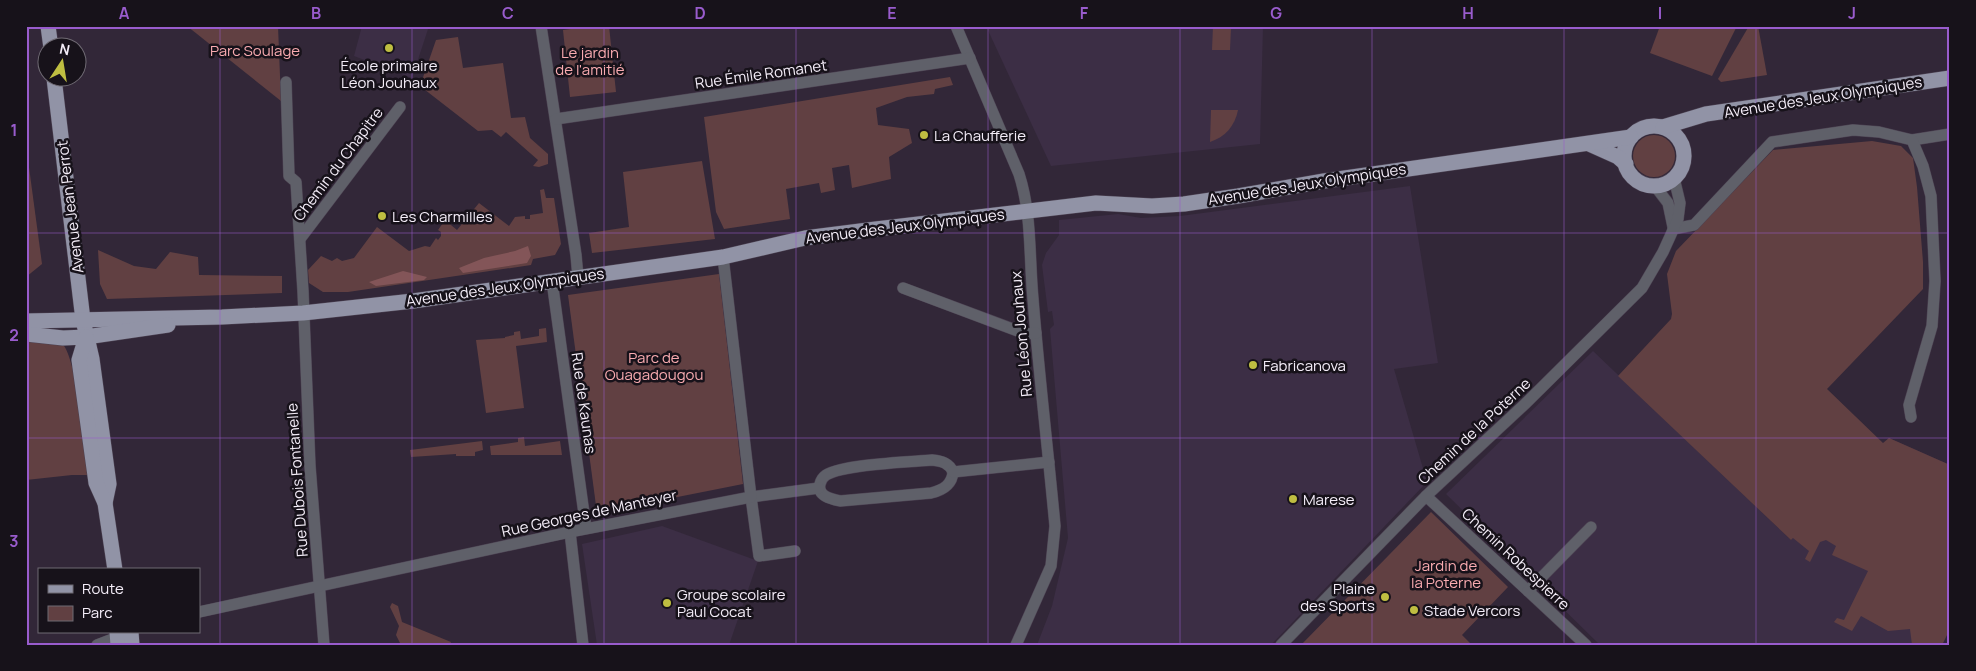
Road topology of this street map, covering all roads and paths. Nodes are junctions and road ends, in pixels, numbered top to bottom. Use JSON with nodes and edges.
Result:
{"nodes":[{"id":1,"x":541,"y":26,"type":"edge"},
{"id":2,"x":956,"y":26,"type":"edge"},
{"id":3,"x":970,"y":58,"type":"junction"},
{"id":4,"x":1950,"y":78,"type":"edge"},
{"id":5,"x":286,"y":82,"type":"dead end"},
{"id":6,"x":55,"y":88,"type":"edge"},
{"id":7,"x":400,"y":107,"type":"dead end"},
{"id":8,"x":1697,"y":117,"type":"junction"},
{"id":9,"x":556,"y":119,"type":"junction"},
{"id":10,"x":1663,"y":127,"type":"junction"},
{"id":11,"x":1950,"y":134,"type":"edge"},
{"id":12,"x":1631,"y":138,"type":"junction"},
{"id":13,"x":1912,"y":140,"type":"junction"},
{"id":14,"x":1589,"y":144,"type":"junction"},
{"id":15,"x":1682,"y":144,"type":"junction"},
{"id":16,"x":1626,"y":164,"type":"junction"},
{"id":17,"x":1674,"y":178,"type":"junction"},
{"id":18,"x":1655,"y":186,"type":"junction"},
{"id":19,"x":1028,"y":211,"type":"junction"},
{"id":20,"x":1673,"y":229,"type":"junction"},
{"id":21,"x":300,"y":239,"type":"junction"},
{"id":22,"x":724,"y":257,"type":"junction"},
{"id":23,"x":578,"y":277,"type":"junction"},
{"id":24,"x":552,"y":281,"type":"junction"},
{"id":25,"x":902,"y":288,"type":"dead end"},
{"id":26,"x":304,"y":313,"type":"junction"},
{"id":27,"x":222,"y":317,"type":"junction"},
{"id":28,"x":83,"y":320,"type":"junction"},
{"id":29,"x":26,"y":321,"type":"edge"},
{"id":30,"x":1036,"y":333,"type":"junction"},
{"id":31,"x":26,"y":334,"type":"edge"},
{"id":32,"x":86,"y":337,"type":"junction"},
{"id":33,"x":1911,"y":416,"type":"dead end"},
{"id":34,"x":1049,"y":462,"type":"junction"},
{"id":35,"x":954,"y":472,"type":"junction"},
{"id":36,"x":819,"y":488,"type":"junction"},
{"id":37,"x":751,"y":496,"type":"junction"},
{"id":38,"x":1426,"y":496,"type":"junction"},
{"id":39,"x":1591,"y":527,"type":"dead end"},
{"id":40,"x":586,"y":528,"type":"junction"},
{"id":41,"x":570,"y":532,"type":"junction"},
{"id":42,"x":795,"y":551,"type":"dead end"},
{"id":43,"x":115,"y":568,"type":"edge"},
{"id":44,"x":319,"y":586,"type":"junction"},
{"id":45,"x":1528,"y":591,"type":"junction"},
{"id":46,"x":200,"y":612,"type":"edge"},
{"id":47,"x":122,"y":636,"type":"edge"},
{"id":48,"x":97,"y":645,"type":"edge"},
{"id":49,"x":132,"y":645,"type":"edge"},
{"id":50,"x":324,"y":645,"type":"edge"},
{"id":51,"x":583,"y":645,"type":"edge"},
{"id":52,"x":1016,"y":645,"type":"edge"},
{"id":53,"x":1281,"y":645,"type":"edge"},
{"id":54,"x":1586,"y":645,"type":"edge"}],
"edges":[{"from":1,"to":9,"type":"street"},
{"from":2,"to":3,"type":"street","name":"Rue Léon Jouhaux"},
{"from":3,"to":9,"type":"street","name":"Rue Émile Romanet"},
{"from":3,"to":19,"type":"street","name":"Rue Léon Jouhaux"},
{"from":4,"to":8,"type":"main road","name":"Avenue des Jeux Olympiques"},
{"from":5,"to":21,"type":"street","name":"Chemin du Chapitre"},
{"from":6,"to":28,"type":"main road","name":"Avenue Jean Perrot"},
{"from":7,"to":21,"type":"street","name":"Chemin du Chapitre"},
{"from":8,"to":10,"type":"main road","name":"Avenue des Jeux Olympiques"},
{"from":8,"to":15,"type":"main road"},
{"from":9,"to":23,"type":"street"},
{"from":10,"to":12,"type":"main road"},
{"from":10,"to":15,"type":"main road"},
{"from":11,"to":13,"type":"street"},
{"from":12,"to":14,"type":"main road","name":"Avenue des Jeux Olympiques"},
{"from":12,"to":16,"type":"main road"},
{"from":13,"to":20,"type":"street"},
{"from":13,"to":33,"type":"street"},
{"from":14,"to":16,"type":"main road"},
{"from":14,"to":19,"type":"main road","name":"Avenue des Jeux Olympiques"},
{"from":15,"to":17,"type":"main road"},
{"from":16,"to":18,"type":"main road"},
{"from":17,"to":18,"type":"main road"},
{"from":17,"to":20,"type":"street","name":"Chemin de la Poterne"},
{"from":18,"to":20,"type":"street"},
{"from":19,"to":22,"type":"main road","name":"Avenue des Jeux Olympiques"},
{"from":19,"to":30,"type":"street","name":"Rue Léon Jouhaux"},
{"from":20,"to":38,"type":"street","name":"Chemin de la Poterne"},
{"from":21,"to":26,"type":"street","name":"Chemin du Chapitre"},
{"from":22,"to":23,"type":"main road","name":"Avenue des Jeux Olympiques"},
{"from":22,"to":37,"type":"street"},
{"from":23,"to":24,"type":"main road","name":"Avenue des Jeux Olympiques"},
{"from":24,"to":26,"type":"main road","name":"Avenue des Jeux Olympiques"},
{"from":24,"to":40,"type":"street","name":"Rue de Kaunas"},
{"from":25,"to":30,"type":"street"},
{"from":26,"to":27,"type":"main road","name":"Avenue des Jeux Olympiques"},
{"from":26,"to":44,"type":"street","name":"Rue Dubois Fontanelle"},
{"from":27,"to":28,"type":"main road","name":"Avenue des Jeux Olympiques"},
{"from":27,"to":32,"type":"main road","name":"Avenue des Jeux Olympiques"},
{"from":28,"to":29,"type":"main road","name":"Avenue des Jeux Olympiques"},
{"from":28,"to":32,"type":"main road","name":"Avenue Jean Perrot"},
{"from":30,"to":34,"type":"street","name":"Rue Léon Jouhaux"},
{"from":31,"to":32,"type":"main road","name":"Avenue des Jeux Olympiques"},
{"from":32,"to":43,"type":"main road","name":"Avenue Jean Perrot"},
{"from":34,"to":35,"type":"street"},
{"from":34,"to":52,"type":"street","name":"Rue Léon Jouhaux"},
{"from":35,"to":36,"type":"street"},
{"from":35,"to":36,"type":"street"},
{"from":36,"to":37,"type":"street","name":"Rue Georges de Manteyer"},
{"from":37,"to":40,"type":"street","name":"Rue Georges de Manteyer"},
{"from":37,"to":42,"type":"street"},
{"from":38,"to":45,"type":"street","name":"Chemin Robespierre"},
{"from":38,"to":53,"type":"street","name":"Chemin de la Poterne"},
{"from":39,"to":45,"type":"street"},
{"from":40,"to":41,"type":"street","name":"Rue Georges de Manteyer"},
{"from":41,"to":44,"type":"street","name":"Rue Georges de Manteyer"},
{"from":41,"to":51,"type":"street"},
{"from":44,"to":46,"type":"street","name":"Rue Georges de Manteyer"},
{"from":44,"to":50,"type":"street","name":"Rue Dubois Fontanelle"},
{"from":45,"to":54,"type":"street","name":"Chemin Robespierre"},
{"from":47,"to":48,"type":"street"},
{"from":47,"to":49,"type":"main road"}]}
